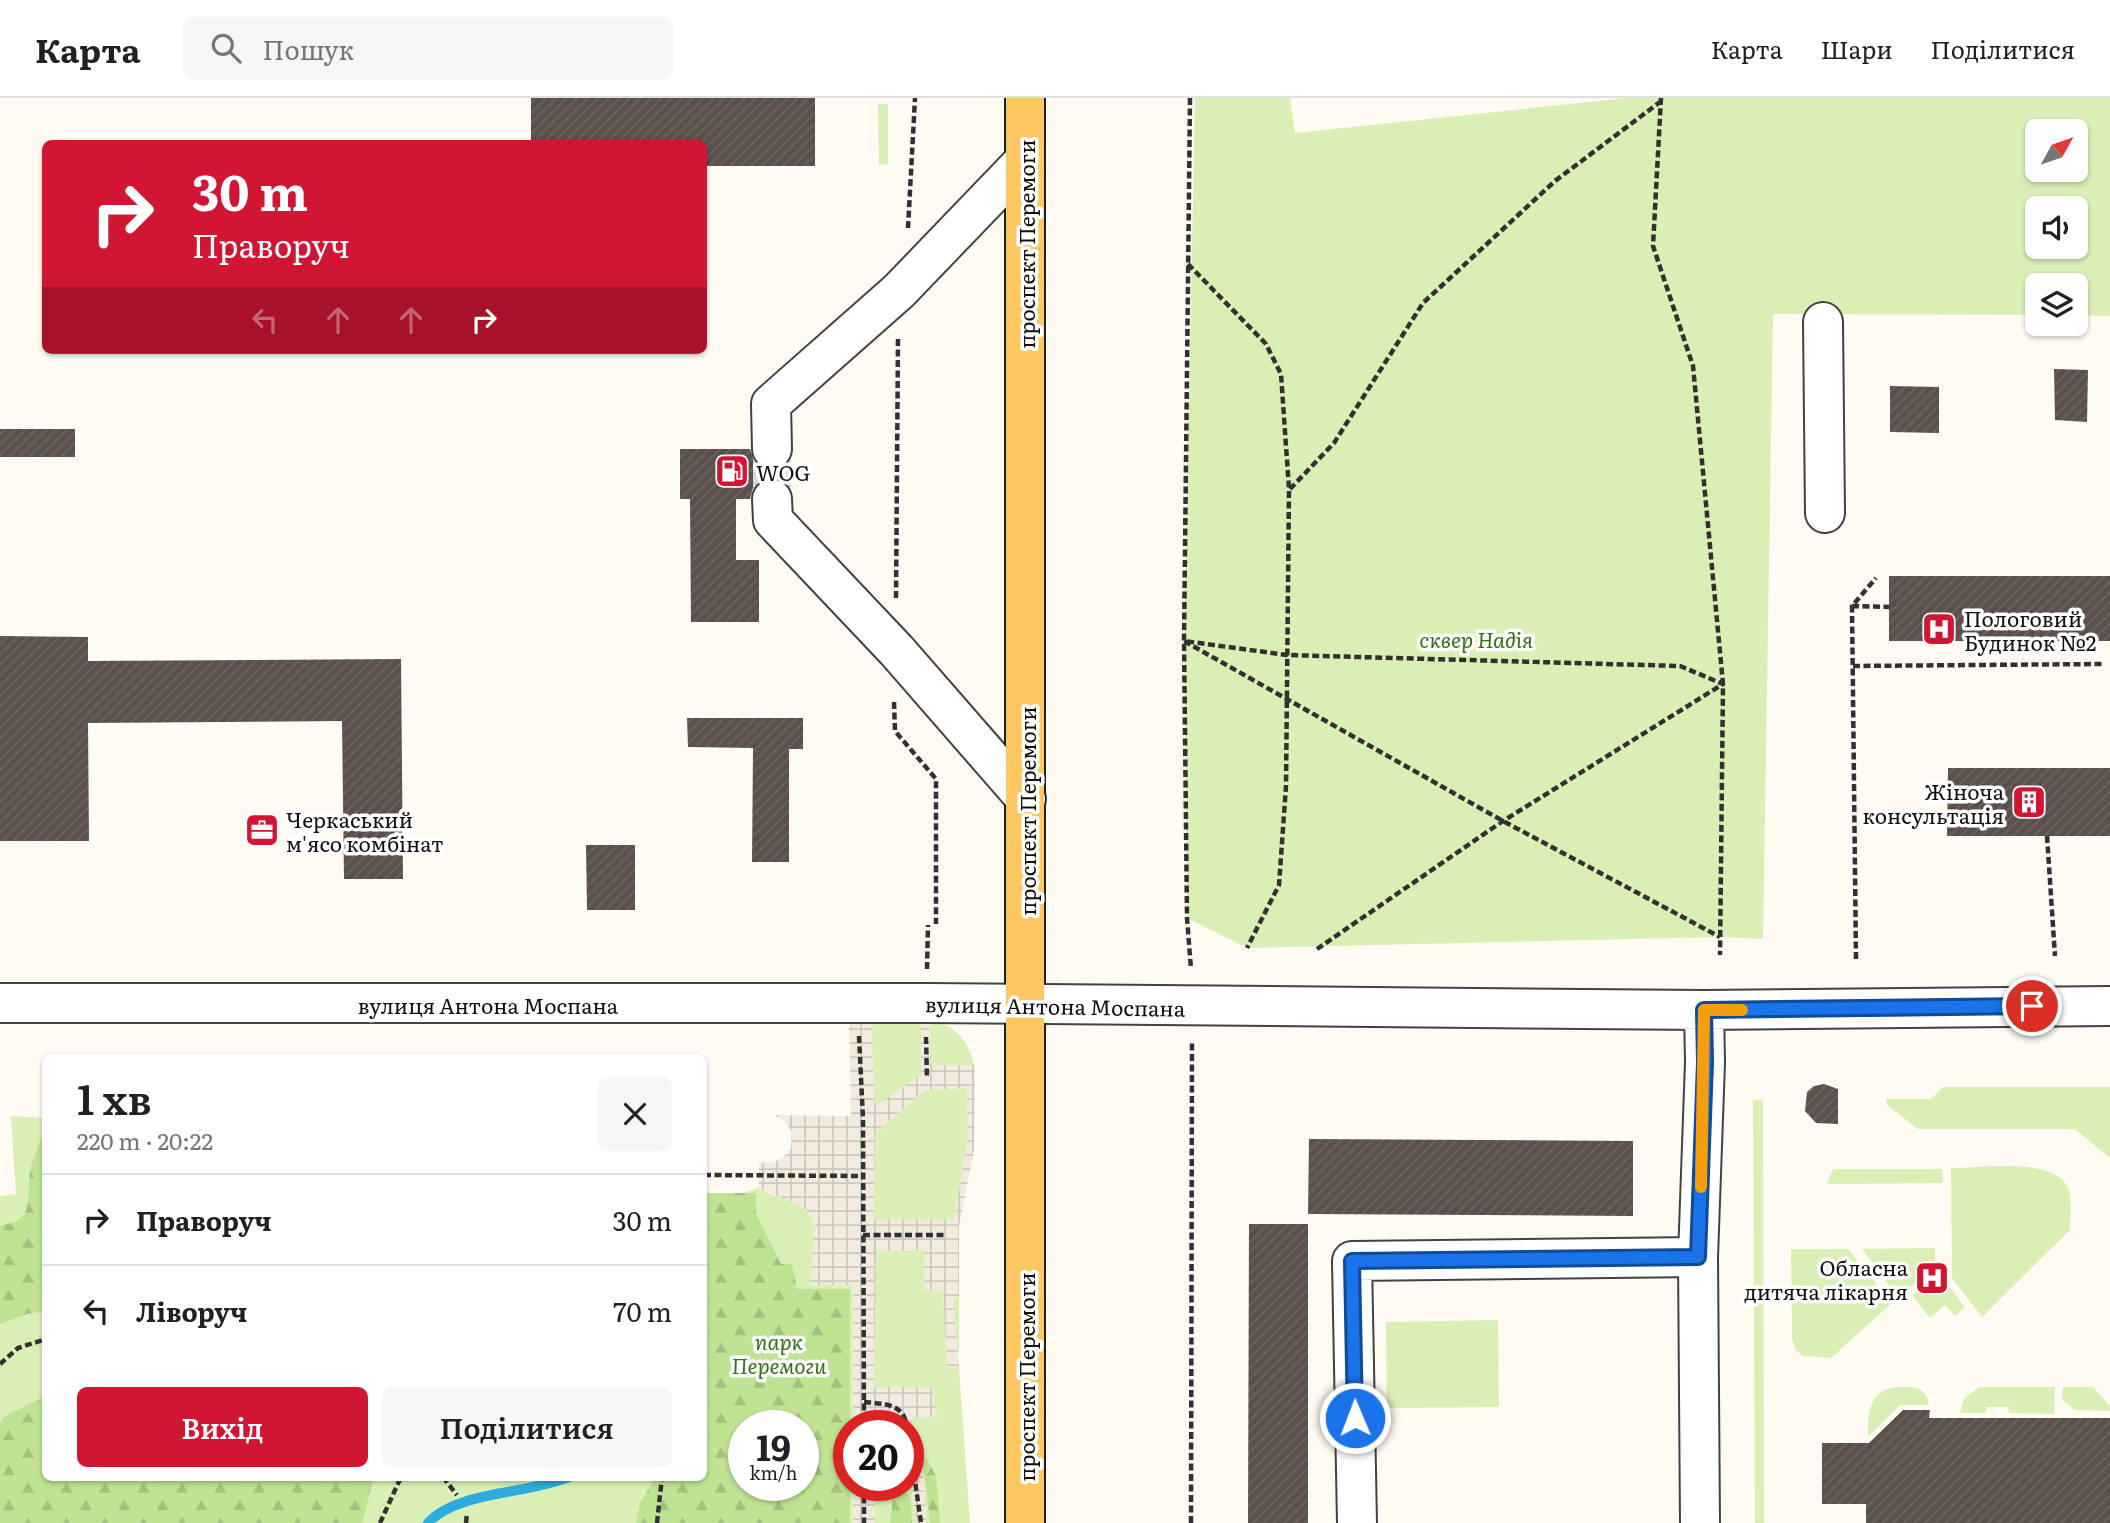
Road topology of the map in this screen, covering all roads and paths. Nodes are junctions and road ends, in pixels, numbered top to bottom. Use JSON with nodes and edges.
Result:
{"nodes":[{"id":1,"x":915,"y":98,"type":"edge"},
{"id":2,"x":1025,"y":98,"type":"edge"},
{"id":3,"x":1190,"y":98,"type":"edge"},
{"id":4,"x":1661,"y":100,"type":"edge"},
{"id":5,"x":1025,"y":160,"type":"junction"},
{"id":6,"x":907,"y":236,"type":"dead end"},
{"id":7,"x":1188,"y":264,"type":"junction"},
{"id":8,"x":899,"y":291,"type":"junction"},
{"id":9,"x":1823,"y":322,"type":"dead end"},
{"id":10,"x":772,"y":449,"type":"tunnel mouth"},
{"id":11,"x":1289,"y":489,"type":"junction"},
{"id":12,"x":772,"y":499,"type":"tunnel mouth"},
{"id":13,"x":1825,"y":513,"type":"dead end"},
{"id":14,"x":1876,"y":578,"type":"dead end"},
{"id":15,"x":896,"y":604,"type":"dead end"},
{"id":16,"x":1853,"y":606,"type":"junction"},
{"id":17,"x":1889,"y":607,"type":"dead end"},
{"id":18,"x":1184,"y":641,"type":"junction"},
{"id":19,"x":1287,"y":655,"type":"junction"},
{"id":20,"x":2102,"y":664,"type":"dead end"},
{"id":21,"x":1853,"y":666,"type":"junction"},
{"id":22,"x":1723,"y":684,"type":"junction"},
{"id":23,"x":1286,"y":698,"type":"junction"},
{"id":24,"x":894,"y":701,"type":"dead end"},
{"id":25,"x":1026,"y":799,"type":"junction"},
{"id":26,"x":1503,"y":821,"type":"junction"},
{"id":27,"x":2047,"y":836,"type":"dead end"},
{"id":28,"x":936,"y":924,"type":"dead end"},
{"id":29,"x":1720,"y":937,"type":"junction"},
{"id":30,"x":1247,"y":948,"type":"dead end"},
{"id":31,"x":1317,"y":949,"type":"dead end"},
{"id":32,"x":1720,"y":955,"type":"dead end"},
{"id":33,"x":2055,"y":956,"type":"dead end"},
{"id":34,"x":1856,"y":959,"type":"dead end"},
{"id":35,"x":0,"y":1003,"type":"edge"},
{"id":36,"x":857,"y":1004,"type":"junction"},
{"id":37,"x":1024,"y":1005,"type":"junction"},
{"id":38,"x":2110,"y":1006,"type":"edge"},
{"id":39,"x":1193,"y":1007,"type":"junction"},
{"id":40,"x":1704,"y":1010,"type":"junction"},
{"id":41,"x":707,"y":1175,"type":"edge"},
{"id":42,"x":863,"y":1176,"type":"junction"},
{"id":43,"x":863,"y":1235,"type":"junction"},
{"id":44,"x":946,"y":1235,"type":"dead end"},
{"id":45,"x":1698,"y":1257,"type":"junction"},
{"id":46,"x":42,"y":1340,"type":"edge"},
{"id":47,"x":0,"y":1364,"type":"edge"},
{"id":48,"x":863,"y":1402,"type":"junction"},
{"id":49,"x":863,"y":1410,"type":"edge"},
{"id":50,"x":898,"y":1410,"type":"edge"},
{"id":51,"x":399,"y":1481,"type":"edge"},
{"id":52,"x":446,"y":1481,"type":"edge"},
{"id":53,"x":662,"y":1481,"type":"edge"},
{"id":54,"x":457,"y":1495,"type":"dead end"},
{"id":55,"x":864,"y":1501,"type":"edge"},
{"id":56,"x":918,"y":1501,"type":"edge"},
{"id":57,"x":467,"y":1513,"type":"dead end"},
{"id":58,"x":380,"y":1523,"type":"edge"},
{"id":59,"x":466,"y":1523,"type":"edge"},
{"id":60,"x":657,"y":1523,"type":"edge"},
{"id":61,"x":864,"y":1523,"type":"edge"},
{"id":62,"x":921,"y":1523,"type":"edge"},
{"id":63,"x":1025,"y":1523,"type":"edge"},
{"id":64,"x":1191,"y":1523,"type":"edge"},
{"id":65,"x":1357,"y":1523,"type":"edge"},
{"id":66,"x":1700,"y":1523,"type":"edge"}],
"edges":[{"from":1,"to":6,"type":"path"},
{"from":2,"to":5,"type":"main road","name":"проспект Перемоги"},
{"from":3,"to":7,"type":"path"},
{"from":4,"to":11,"type":"path"},
{"from":4,"to":22,"type":"path"},
{"from":5,"to":8,"type":"street"},
{"from":5,"to":25,"type":"main road","name":"проспект Перемоги"},
{"from":7,"to":11,"type":"path"},
{"from":7,"to":18,"type":"path"},
{"from":8,"to":10,"type":"street"},
{"from":8,"to":15,"type":"path"},
{"from":9,"to":13,"type":"street"},
{"from":11,"to":19,"type":"path"},
{"from":12,"to":25,"type":"street"},
{"from":14,"to":16,"type":"path"},
{"from":16,"to":17,"type":"path"},
{"from":16,"to":21,"type":"path"},
{"from":18,"to":19,"type":"path"},
{"from":18,"to":23,"type":"path"},
{"from":18,"to":39,"type":"path"},
{"from":19,"to":22,"type":"path"},
{"from":19,"to":23,"type":"path"},
{"from":20,"to":21,"type":"path"},
{"from":21,"to":34,"type":"path"},
{"from":22,"to":26,"type":"path"},
{"from":22,"to":29,"type":"path"},
{"from":23,"to":26,"type":"path"},
{"from":23,"to":30,"type":"path"},
{"from":24,"to":28,"type":"path"},
{"from":25,"to":37,"type":"main road","name":"проспект Перемоги"},
{"from":26,"to":29,"type":"path"},
{"from":26,"to":31,"type":"path"},
{"from":27,"to":33,"type":"path"},
{"from":29,"to":32,"type":"path"},
{"from":35,"to":36,"type":"street","name":"вулиця Антона Моспана"},
{"from":36,"to":37,"type":"street","name":"вулиця Антона Моспана"},
{"from":36,"to":42,"type":"path"},
{"from":37,"to":39,"type":"street","name":"вулиця Антона Моспана"},
{"from":37,"to":63,"type":"main road","name":"проспект Перемоги"},
{"from":38,"to":40,"type":"street","name":"вулиця Антона Моспана"},
{"from":39,"to":40,"type":"street","name":"вулиця Антона Моспана"},
{"from":39,"to":64,"type":"path"},
{"from":40,"to":45,"type":"street"},
{"from":41,"to":42,"type":"path"},
{"from":42,"to":43,"type":"path"},
{"from":43,"to":44,"type":"path"},
{"from":43,"to":48,"type":"path"},
{"from":45,"to":65,"type":"street"},
{"from":45,"to":66,"type":"street"},
{"from":46,"to":47,"type":"path"},
{"from":48,"to":49,"type":"path"},
{"from":48,"to":50,"type":"path"},
{"from":51,"to":58,"type":"path"},
{"from":52,"to":54,"type":"path"},
{"from":53,"to":60,"type":"path"},
{"from":55,"to":61,"type":"path"},
{"from":56,"to":62,"type":"path"},
{"from":57,"to":59,"type":"path"}]}
